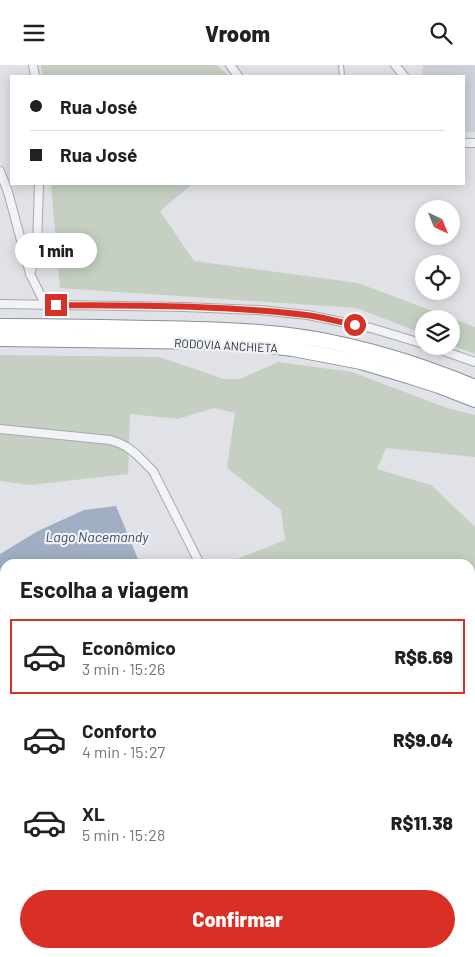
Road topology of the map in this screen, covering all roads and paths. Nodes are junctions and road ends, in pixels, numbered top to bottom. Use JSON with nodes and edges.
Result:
{"nodes":[{"id":1,"x":230,"y":65,"type":"edge"},
{"id":2,"x":395,"y":65,"type":"edge"},
{"id":3,"x":238,"y":75,"type":"edge"},
{"id":4,"x":403,"y":75,"type":"edge"},
{"id":5,"x":0,"y":171,"type":"edge"},
{"id":6,"x":39,"y":185,"type":"edge"},
{"id":7,"x":30,"y":274,"type":"junction"},
{"id":8,"x":0,"y":304,"type":"edge"},
{"id":9,"x":45,"y":304,"type":"junction"},
{"id":10,"x":0,"y":325,"type":"edge"},
{"id":11,"x":0,"y":339,"type":"edge"},
{"id":12,"x":415,"y":342,"type":"edge"},
{"id":13,"x":455,"y":355,"type":"edge"},
{"id":14,"x":475,"y":362,"type":"edge"},
{"id":15,"x":475,"y":387,"type":"edge"},
{"id":16,"x":475,"y":400,"type":"edge"},
{"id":17,"x":0,"y":429,"type":"edge"},
{"id":18,"x":197,"y":559,"type":"edge"}],
"edges":[{"from":1,"to":3,"type":"street"},
{"from":2,"to":4,"type":"street"},
{"from":5,"to":7,"type":"street"},
{"from":6,"to":7,"type":"street"},
{"from":7,"to":9,"type":"street"},
{"from":8,"to":9,"type":"street"},
{"from":9,"to":12,"type":"street"},
{"from":10,"to":15,"type":"highway","name":"RODOVIA ANCHIETA"},
{"from":11,"to":16,"type":"highway","name":"RODOVIA ANCHIETA"},
{"from":13,"to":14,"type":"street"},
{"from":17,"to":18,"type":"street"}]}
